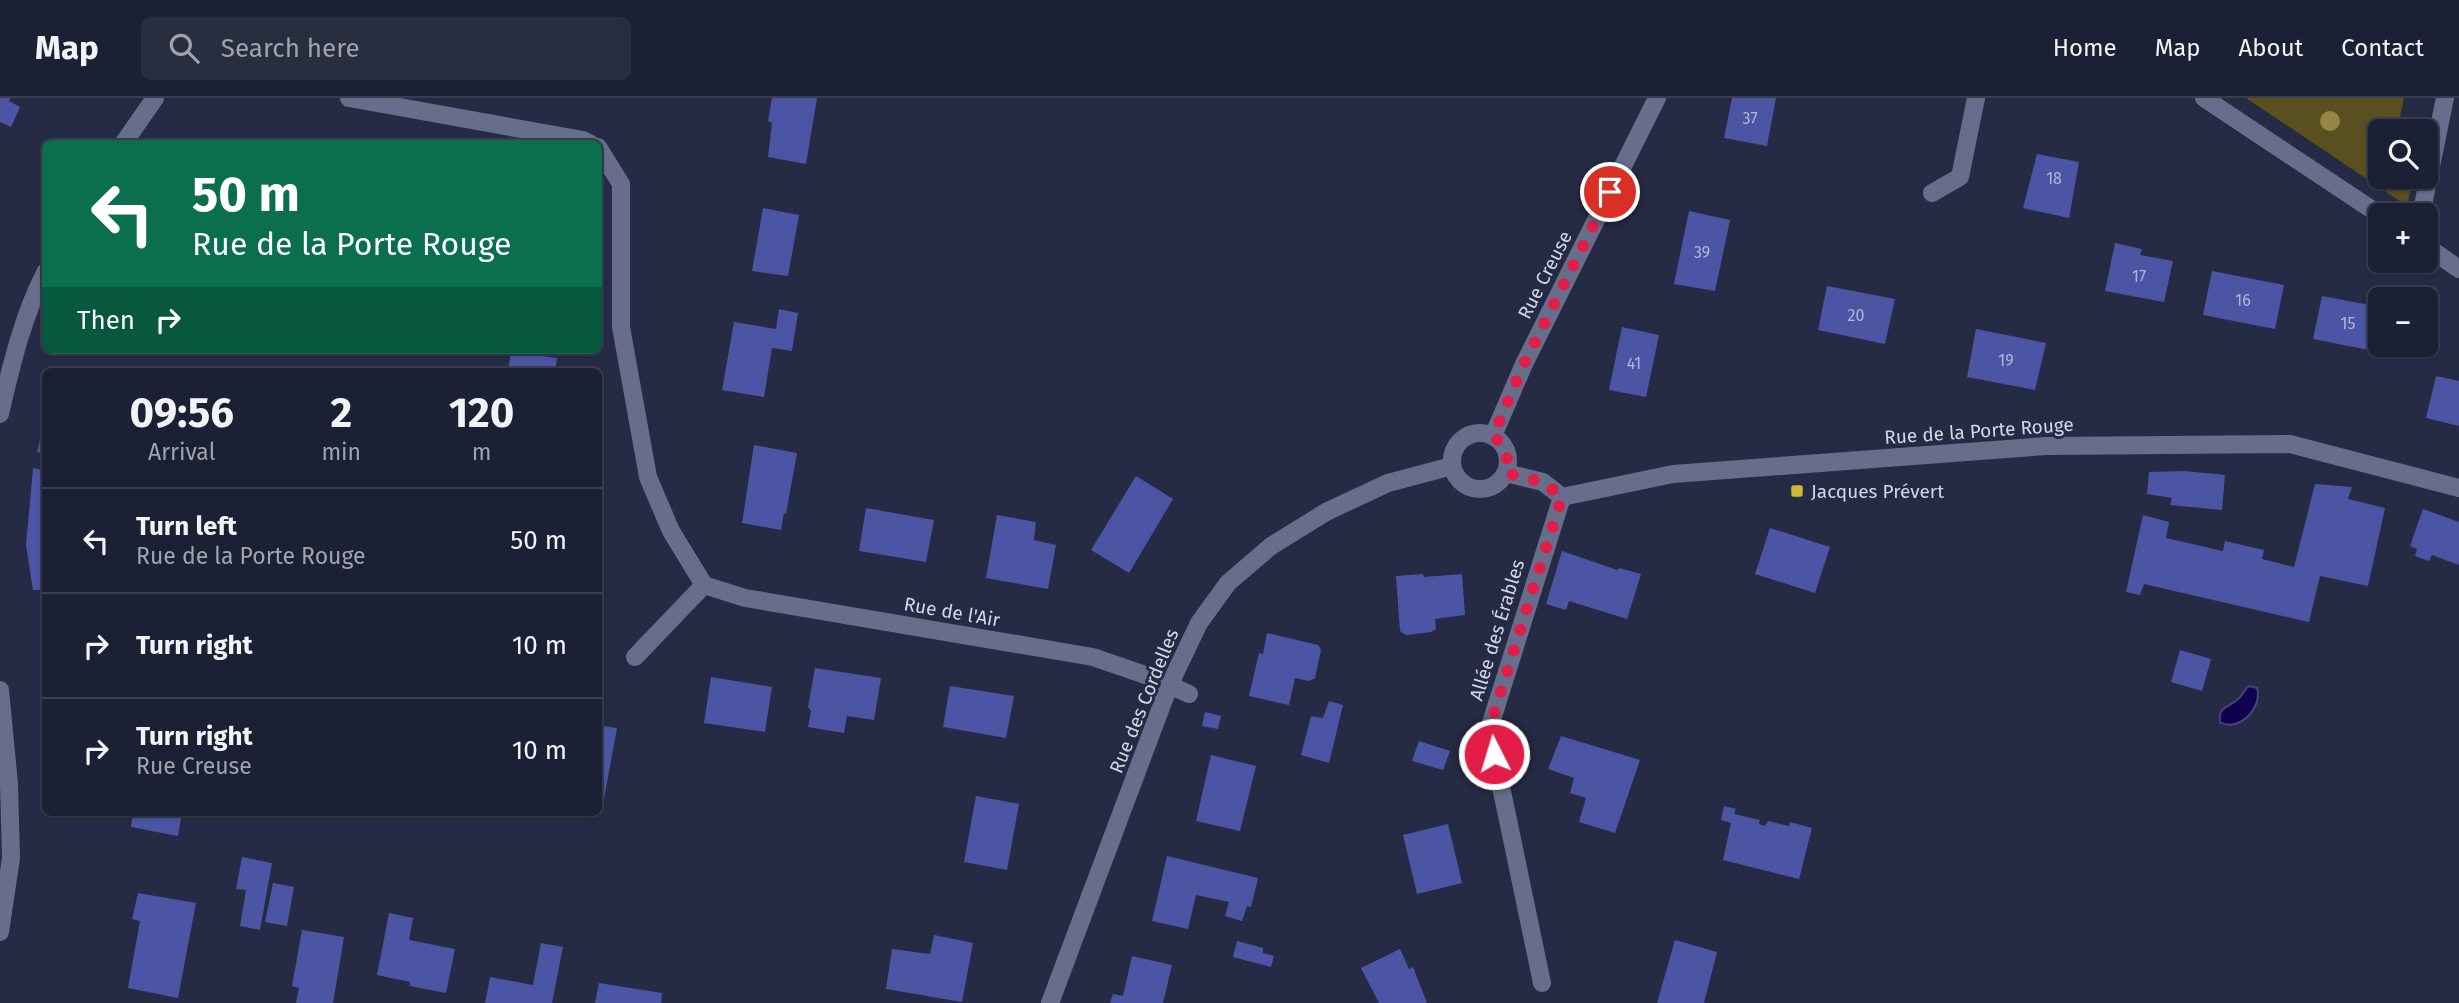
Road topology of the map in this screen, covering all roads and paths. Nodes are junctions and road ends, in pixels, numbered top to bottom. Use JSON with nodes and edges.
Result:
{"nodes":[{"id":1,"x":155,"y":98,"type":"edge"},
{"id":2,"x":349,"y":98,"type":"edge"},
{"id":3,"x":1657,"y":98,"type":"edge"},
{"id":4,"x":1976,"y":98,"type":"edge"},
{"id":5,"x":2204,"y":98,"type":"edge"},
{"id":6,"x":2445,"y":98,"type":"edge"},
{"id":7,"x":126,"y":140,"type":"edge"},
{"id":8,"x":583,"y":140,"type":"edge"},
{"id":9,"x":602,"y":153,"type":"edge"},
{"id":10,"x":1933,"y":192,"type":"dead end"},
{"id":11,"x":2423,"y":203,"type":"edge"},
{"id":12,"x":2368,"y":207,"type":"edge"},
{"id":13,"x":2438,"y":254,"type":"edge"},
{"id":14,"x":2459,"y":269,"type":"edge"},
{"id":15,"x":42,"y":278,"type":"edge"},
{"id":16,"x":0,"y":414,"type":"edge"},
{"id":17,"x":1493,"y":436,"type":"junction"},
{"id":18,"x":1452,"y":466,"type":"junction"},
{"id":19,"x":1506,"y":473,"type":"junction"},
{"id":20,"x":2459,"y":488,"type":"edge"},
{"id":21,"x":1562,"y":497,"type":"junction"},
{"id":22,"x":704,"y":585,"type":"junction"},
{"id":23,"x":635,"y":657,"type":"dead end"},
{"id":24,"x":1169,"y":685,"type":"junction"},
{"id":25,"x":0,"y":690,"type":"edge"},
{"id":26,"x":1189,"y":694,"type":"dead end"},
{"id":27,"x":0,"y":932,"type":"edge"},
{"id":28,"x":1542,"y":983,"type":"dead end"},
{"id":29,"x":1050,"y":1003,"type":"edge"}],
"edges":[{"from":1,"to":7,"type":"street"},
{"from":2,"to":8,"type":"street"},
{"from":3,"to":17,"type":"street","name":"Rue Creuse"},
{"from":4,"to":10,"type":"street"},
{"from":5,"to":12,"type":"street"},
{"from":6,"to":11,"type":"street"},
{"from":9,"to":22,"type":"street"},
{"from":13,"to":14,"type":"street"},
{"from":15,"to":16,"type":"street"},
{"from":17,"to":18,"type":"street"},
{"from":17,"to":19,"type":"street"},
{"from":18,"to":19,"type":"street"},
{"from":18,"to":24,"type":"street","name":"Rue des Cordelles"},
{"from":19,"to":21,"type":"street"},
{"from":20,"to":21,"type":"street","name":"Rue de la Porte Rouge"},
{"from":21,"to":28,"type":"street","name":"Allée des Érables"},
{"from":22,"to":23,"type":"street"},
{"from":22,"to":24,"type":"street","name":"Rue de l'Air"},
{"from":24,"to":26,"type":"street","name":"Rue de l'Air"},
{"from":24,"to":29,"type":"street","name":"Rue des Cordelles"},
{"from":25,"to":27,"type":"street"}]}
